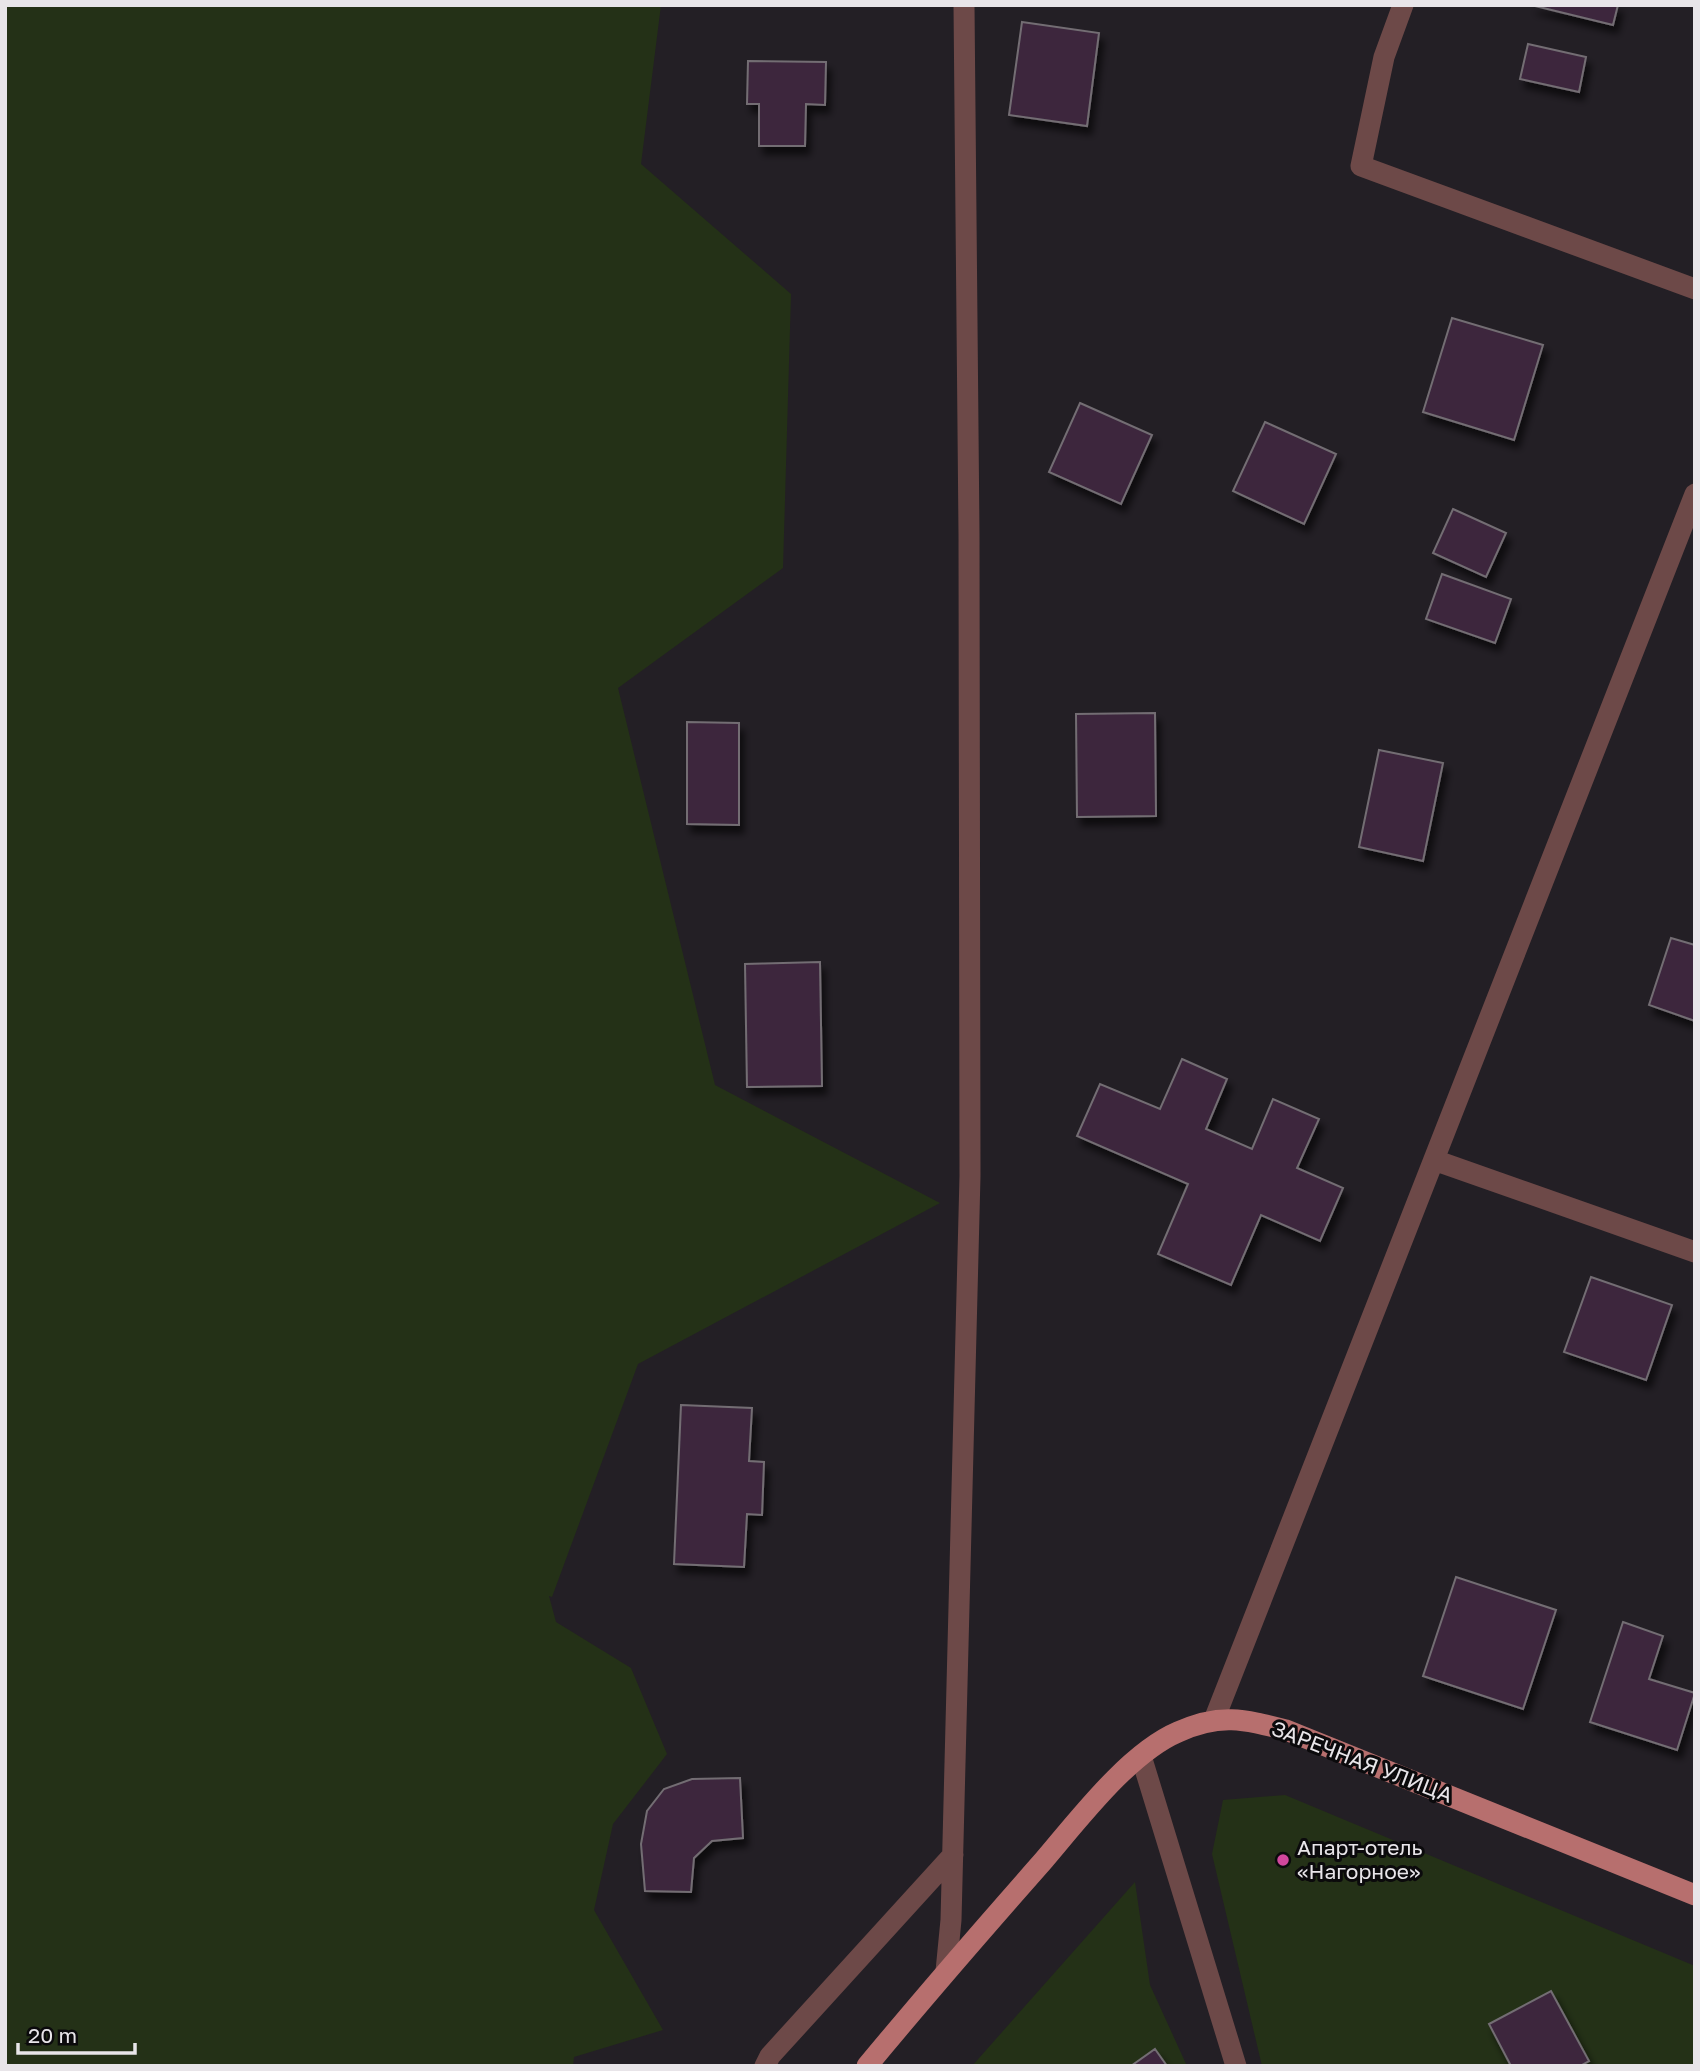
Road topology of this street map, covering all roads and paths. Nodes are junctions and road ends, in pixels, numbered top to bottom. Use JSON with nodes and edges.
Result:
{"nodes":[{"id":1,"x":964,"y":5,"type":"edge"},
{"id":2,"x":1403,"y":5,"type":"edge"},
{"id":3,"x":1695,"y":289,"type":"edge"},
{"id":4,"x":1695,"y":494,"type":"edge"},
{"id":5,"x":1434,"y":1160,"type":"junction"},
{"id":6,"x":1695,"y":1252,"type":"edge"},
{"id":7,"x":1214,"y":1720,"type":"junction"},
{"id":8,"x":1141,"y":1756,"type":"junction"},
{"id":9,"x":953,"y":1855,"type":"junction"},
{"id":10,"x":1695,"y":1895,"type":"edge"},
{"id":11,"x":946,"y":1971,"type":"junction"},
{"id":12,"x":765,"y":2066,"type":"edge"},
{"id":13,"x":867,"y":2066,"type":"edge"},
{"id":14,"x":1236,"y":2066,"type":"edge"}],
"edges":[{"from":1,"to":9,"type":"lane"},
{"from":2,"to":3,"type":"lane"},
{"from":4,"to":5,"type":"lane"},
{"from":5,"to":6,"type":"lane"},
{"from":5,"to":7,"type":"lane"},
{"from":7,"to":8,"type":"main road","name":"ЗАРЕЧНАЯ УЛИЦА"},
{"from":7,"to":10,"type":"main road","name":"ЗАРЕЧНАЯ УЛИЦА"},
{"from":8,"to":11,"type":"main road","name":"ЗАРЕЧНАЯ УЛИЦА"},
{"from":8,"to":14,"type":"lane"},
{"from":9,"to":11,"type":"lane"},
{"from":9,"to":12,"type":"lane"},
{"from":11,"to":13,"type":"main road","name":"ЗАРЕЧНАЯ УЛИЦА"}]}
